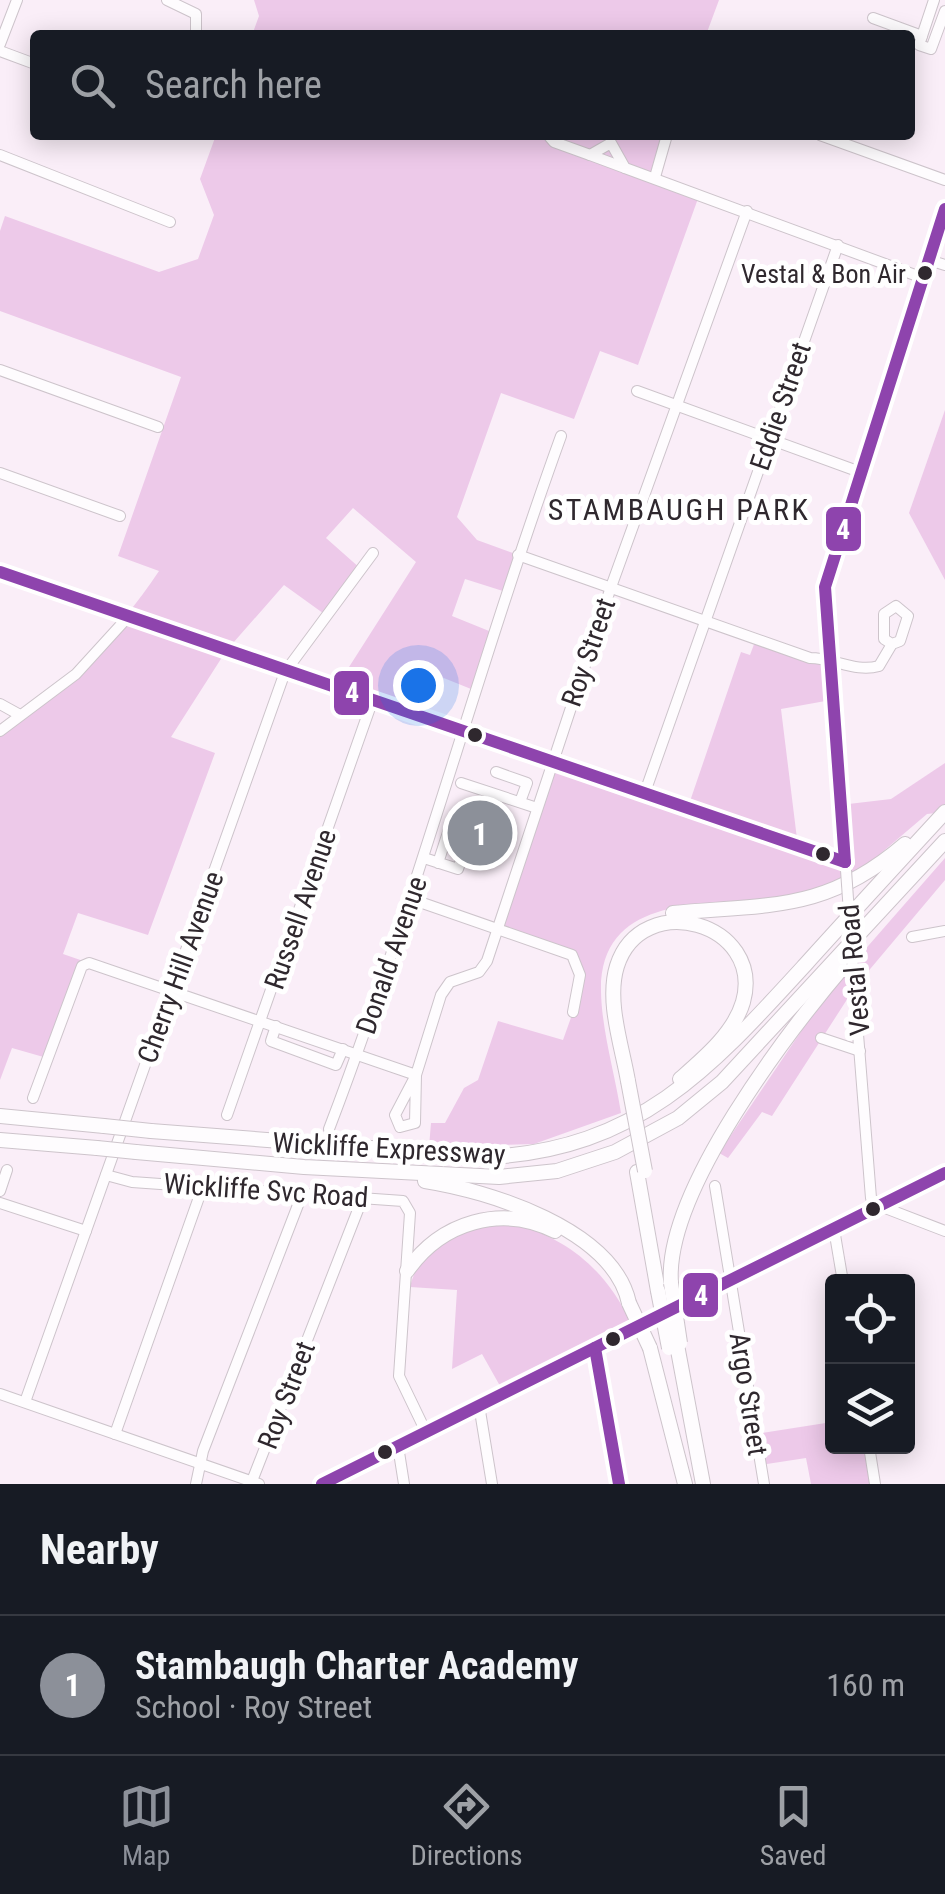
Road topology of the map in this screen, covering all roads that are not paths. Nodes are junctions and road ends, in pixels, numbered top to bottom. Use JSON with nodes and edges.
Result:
{"nodes":[{"id":1,"x":17,"y":0,"type":"edge"},
{"id":2,"x":166,"y":0,"type":"edge"},
{"id":3,"x":940,"y":0,"type":"edge"},
{"id":4,"x":945,"y":11,"type":"edge"},
{"id":5,"x":873,"y":18,"type":"dead end"},
{"id":6,"x":196,"y":30,"type":"edge"},
{"id":7,"x":906,"y":30,"type":"edge"},
{"id":8,"x":915,"y":33,"type":"edge"},
{"id":9,"x":922,"y":36,"type":"junction"},
{"id":10,"x":0,"y":48,"type":"edge"},
{"id":11,"x":30,"y":62,"type":"edge"},
{"id":12,"x":550,"y":140,"type":"edge"},
{"id":13,"x":665,"y":140,"type":"edge"},
{"id":14,"x":834,"y":140,"type":"edge"},
{"id":15,"x":0,"y":155,"type":"edge"},
{"id":16,"x":590,"y":155,"type":"junction"},
{"id":17,"x":625,"y":168,"type":"junction"},
{"id":18,"x":654,"y":177,"type":"junction"},
{"id":19,"x":945,"y":180,"type":"edge"},
{"id":20,"x":945,"y":210,"type":"edge"},
{"id":21,"x":747,"y":211,"type":"junction"},
{"id":22,"x":170,"y":222,"type":"dead end"},
{"id":23,"x":838,"y":245,"type":"junction"},
{"id":24,"x":930,"y":260,"type":"junction"},
{"id":25,"x":945,"y":265,"type":"edge"},
{"id":26,"x":923,"y":278,"type":"junction"},
{"id":27,"x":0,"y":370,"type":"edge"},
{"id":28,"x":637,"y":390,"type":"dead end"},
{"id":29,"x":676,"y":404,"type":"junction"},
{"id":30,"x":158,"y":427,"type":"dead end"},
{"id":31,"x":560,"y":436,"type":"dead end"},
{"id":32,"x":768,"y":439,"type":"junction"},
{"id":33,"x":860,"y":472,"type":"junction"},
{"id":34,"x":0,"y":473,"type":"edge"},
{"id":35,"x":120,"y":516,"type":"dead end"},
{"id":36,"x":373,"y":553,"type":"dead end"},
{"id":37,"x":518,"y":554,"type":"junction"},
{"id":38,"x":0,"y":572,"type":"edge"},
{"id":39,"x":610,"y":587,"type":"junction"},
{"id":40,"x":128,"y":617,"type":"junction"},
{"id":41,"x":702,"y":620,"type":"junction"},
{"id":42,"x":892,"y":644,"type":"dead end"},
{"id":43,"x":828,"y":658,"type":"junction"},
{"id":44,"x":285,"y":672,"type":"junction"},
{"id":45,"x":372,"y":702,"type":"junction"},
{"id":46,"x":0,"y":704,"type":"edge"},
{"id":47,"x":20,"y":715,"type":"junction"},
{"id":48,"x":0,"y":731,"type":"edge"},
{"id":49,"x":463,"y":733,"type":"junction"},
{"id":50,"x":551,"y":764,"type":"junction"},
{"id":51,"x":496,"y":772,"type":"dead end"},
{"id":52,"x":462,"y":783,"type":"dead end"},
{"id":53,"x":644,"y":795,"type":"junction"},
{"id":54,"x":520,"y":802,"type":"junction"},
{"id":55,"x":536,"y":808,"type":"junction"},
{"id":56,"x":944,"y":813,"type":"edge"},
{"id":57,"x":945,"y":841,"type":"edge"},
{"id":58,"x":424,"y":858,"type":"junction"},
{"id":59,"x":438,"y":863,"type":"junction"},
{"id":60,"x":845,"y":866,"type":"junction"},
{"id":61,"x":916,"y":873,"type":"junction"},
{"id":62,"x":411,"y":899,"type":"junction"},
{"id":63,"x":498,"y":928,"type":"junction"},
{"id":64,"x":945,"y":932,"type":"edge"},
{"id":65,"x":912,"y":937,"type":"dead end"},
{"id":66,"x":171,"y":991,"type":"junction"},
{"id":67,"x":573,"y":1012,"type":"dead end"},
{"id":68,"x":260,"y":1021,"type":"junction"},
{"id":69,"x":276,"y":1026,"type":"junction"},
{"id":70,"x":822,"y":1038,"type":"dead end"},
{"id":71,"x":343,"y":1049,"type":"junction"},
{"id":72,"x":860,"y":1050,"type":"junction"},
{"id":73,"x":358,"y":1054,"type":"junction"},
{"id":74,"x":625,"y":1087,"type":"junction"},
{"id":75,"x":33,"y":1098,"type":"dead end"},
{"id":76,"x":227,"y":1115,"type":"dead end"},
{"id":77,"x":0,"y":1116,"type":"edge"},
{"id":78,"x":329,"y":1129,"type":"dead end"},
{"id":79,"x":0,"y":1140,"type":"edge"},
{"id":80,"x":461,"y":1156,"type":"junction"},
{"id":81,"x":304,"y":1168,"type":"junction"},
{"id":82,"x":7,"y":1170,"type":"dead end"},
{"id":83,"x":945,"y":1173,"type":"edge"},
{"id":84,"x":106,"y":1175,"type":"junction"},
{"id":85,"x":202,"y":1186,"type":"junction"},
{"id":86,"x":715,"y":1186,"type":"dead end"},
{"id":87,"x":0,"y":1190,"type":"edge"},
{"id":88,"x":304,"y":1192,"type":"junction"},
{"id":89,"x":362,"y":1197,"type":"junction"},
{"id":90,"x":0,"y":1202,"type":"edge"},
{"id":91,"x":880,"y":1206,"type":"junction"},
{"id":92,"x":86,"y":1230,"type":"junction"},
{"id":93,"x":834,"y":1230,"type":"junction"},
{"id":94,"x":945,"y":1231,"type":"edge"},
{"id":95,"x":407,"y":1271,"type":"junction"},
{"id":96,"x":842,"y":1274,"type":"edge"},
{"id":97,"x":731,"y":1280,"type":"junction"},
{"id":98,"x":664,"y":1287,"type":"junction"},
{"id":99,"x":629,"y":1303,"type":"junction"},
{"id":100,"x":675,"y":1346,"type":"junction"},
{"id":101,"x":595,"y":1348,"type":"junction"},
{"id":102,"x":0,"y":1394,"type":"edge"},
{"id":103,"x":25,"y":1402,"type":"junction"},
{"id":104,"x":480,"y":1405,"type":"junction"},
{"id":105,"x":426,"y":1432,"type":"junction"},
{"id":106,"x":115,"y":1434,"type":"junction"},
{"id":107,"x":398,"y":1446,"type":"junction"},
{"id":108,"x":870,"y":1454,"type":"edge"},
{"id":109,"x":200,"y":1464,"type":"junction"},
{"id":110,"x":256,"y":1483,"type":"edge"},
{"id":111,"x":196,"y":1484,"type":"edge"},
{"id":112,"x":322,"y":1484,"type":"edge"},
{"id":113,"x":404,"y":1484,"type":"edge"},
{"id":114,"x":492,"y":1484,"type":"edge"},
{"id":115,"x":619,"y":1484,"type":"edge"},
{"id":116,"x":684,"y":1484,"type":"edge"},
{"id":117,"x":694,"y":1484,"type":"edge"},
{"id":118,"x":703,"y":1484,"type":"edge"},
{"id":119,"x":764,"y":1484,"type":"edge"},
{"id":120,"x":875,"y":1484,"type":"edge"}],
"edges":[{"from":1,"to":10,"type":"street"},
{"from":2,"to":6,"type":"street"},
{"from":3,"to":9,"type":"street"},
{"from":4,"to":9,"type":"street"},
{"from":5,"to":7,"type":"street"},
{"from":8,"to":9,"type":"street"},
{"from":10,"to":11,"type":"street"},
{"from":12,"to":16,"type":"street"},
{"from":13,"to":18,"type":"street"},
{"from":14,"to":19,"type":"street"},
{"from":15,"to":22,"type":"street"},
{"from":16,"to":17,"type":"street"},
{"from":16,"to":17,"type":"street"},
{"from":17,"to":18,"type":"street"},
{"from":18,"to":21,"type":"street"},
{"from":20,"to":24,"type":"street","name":"Vestal Road"},
{"from":21,"to":23,"type":"street"},
{"from":21,"to":29,"type":"street","name":"Roy Street"},
{"from":23,"to":26,"type":"street"},
{"from":23,"to":32,"type":"street","name":"Eddie Street"},
{"from":24,"to":25,"type":"street"},
{"from":24,"to":26,"type":"street","name":"Vestal Road"},
{"from":26,"to":33,"type":"street","name":"Vestal Road"},
{"from":27,"to":30,"type":"street"},
{"from":28,"to":29,"type":"street"},
{"from":29,"to":32,"type":"street"},
{"from":29,"to":39,"type":"street","name":"Roy Street"},
{"from":31,"to":37,"type":"street","name":"Donald Avenue"},
{"from":32,"to":33,"type":"street"},
{"from":32,"to":41,"type":"street","name":"Eddie Street"},
{"from":33,"to":43,"type":"street","name":"Vestal Road"},
{"from":34,"to":35,"type":"street"},
{"from":36,"to":44,"type":"street","name":"Cherry Hill Avenue"},
{"from":37,"to":39,"type":"street"},
{"from":37,"to":49,"type":"street","name":"Donald Avenue"},
{"from":38,"to":40,"type":"street"},
{"from":39,"to":41,"type":"street"},
{"from":39,"to":50,"type":"street","name":"Roy Street"},
{"from":40,"to":44,"type":"street"},
{"from":40,"to":47,"type":"street"},
{"from":41,"to":43,"type":"street"},
{"from":41,"to":53,"type":"street","name":"Eddie Street"},
{"from":42,"to":43,"type":"street"},
{"from":43,"to":60,"type":"street","name":"Vestal Road"},
{"from":44,"to":45,"type":"street"},
{"from":44,"to":66,"type":"street","name":"Cherry Hill Avenue"},
{"from":45,"to":49,"type":"street"},
{"from":45,"to":68,"type":"street","name":"Russell Avenue"},
{"from":46,"to":47,"type":"street"},
{"from":47,"to":48,"type":"street"},
{"from":49,"to":50,"type":"street"},
{"from":49,"to":58,"type":"street","name":"Donald Avenue"},
{"from":50,"to":53,"type":"street"},
{"from":50,"to":55,"type":"street","name":"Roy Street"},
{"from":51,"to":54,"type":"street"},
{"from":52,"to":54,"type":"street"},
{"from":53,"to":60,"type":"street"},
{"from":54,"to":55,"type":"street"},
{"from":55,"to":63,"type":"street","name":"Roy Street"},
{"from":56,"to":74,"type":"highway"},
{"from":56,"to":80,"type":"highway","name":"Wickliffe Expressway"},
{"from":57,"to":61,"type":"highway","name":"Wickliffe Expressway"},
{"from":58,"to":59,"type":"street"},
{"from":58,"to":62,"type":"street","name":"Donald Avenue"},
{"from":59,"to":59,"type":"street"},
{"from":60,"to":72,"type":"street","name":"Vestal Road","bridge":true},
{"from":61,"to":81,"type":"highway","name":"Wickliffe Expressway"},
{"from":61,"to":98,"type":"highway"},
{"from":62,"to":63,"type":"street"},
{"from":62,"to":73,"type":"street","name":"Donald Avenue"},
{"from":63,"to":67,"type":"street"},
{"from":63,"to":73,"type":"street","name":"Roy Street"},
{"from":64,"to":65,"type":"street"},
{"from":66,"to":68,"type":"street"},
{"from":66,"to":75,"type":"street"},
{"from":66,"to":84,"type":"street","name":"Cherry Hill Avenue"},
{"from":68,"to":69,"type":"street"},
{"from":68,"to":76,"type":"street","name":"Russell Avenue"},
{"from":69,"to":71,"type":"street"},
{"from":69,"to":71,"type":"street"},
{"from":70,"to":72,"type":"street"},
{"from":71,"to":73,"type":"street"},
{"from":72,"to":91,"type":"street","name":"Vestal Road"},
{"from":73,"to":78,"type":"street","name":"Donald Avenue"},
{"from":74,"to":80,"type":"highway"},
{"from":74,"to":98,"type":"highway"},
{"from":77,"to":80,"type":"highway","name":"Wickliffe Expressway","bridge":true},
{"from":79,"to":81,"type":"highway","name":"Wickliffe Expressway","bridge":true},
{"from":81,"to":99,"type":"highway"},
{"from":82,"to":87,"type":"street"},
{"from":83,"to":91,"type":"street"},
{"from":84,"to":85,"type":"street","name":"Wickliffe Svc Road"},
{"from":84,"to":92,"type":"street","name":"Cherry Hill Avenue"},
{"from":85,"to":88,"type":"street","name":"Wickliffe Svc Road"},
{"from":85,"to":106,"type":"street"},
{"from":86,"to":97,"type":"street","name":"Argo Street"},
{"from":88,"to":89,"type":"street","name":"Wickliffe Svc Road"},
{"from":88,"to":109,"type":"street"},
{"from":89,"to":95,"type":"street","name":"Wickliffe Svc Road"},
{"from":89,"to":110,"type":"street","name":"Roy Street"},
{"from":90,"to":92,"type":"street"},
{"from":91,"to":93,"type":"street"},
{"from":91,"to":94,"type":"street"},
{"from":92,"to":103,"type":"street","name":"Cherry Hill Avenue"},
{"from":93,"to":96,"type":"street"},
{"from":93,"to":97,"type":"street"},
{"from":95,"to":99,"type":"highway"},
{"from":95,"to":105,"type":"street"},
{"from":97,"to":101,"type":"street"},
{"from":97,"to":119,"type":"street","name":"Argo Street"},
{"from":98,"to":100,"type":"highway","bridge":true},
{"from":99,"to":116,"type":"highway","bridge":true},
{"from":100,"to":117,"type":"highway"},
{"from":100,"to":118,"type":"highway"},
{"from":101,"to":104,"type":"street"},
{"from":101,"to":115,"type":"street"},
{"from":102,"to":103,"type":"street"},
{"from":103,"to":106,"type":"street"},
{"from":104,"to":105,"type":"street"},
{"from":104,"to":114,"type":"street"},
{"from":105,"to":107,"type":"street"},
{"from":106,"to":109,"type":"street"},
{"from":107,"to":112,"type":"street"},
{"from":107,"to":113,"type":"street"},
{"from":108,"to":120,"type":"street"},
{"from":109,"to":110,"type":"street"},
{"from":109,"to":111,"type":"street"}]}
